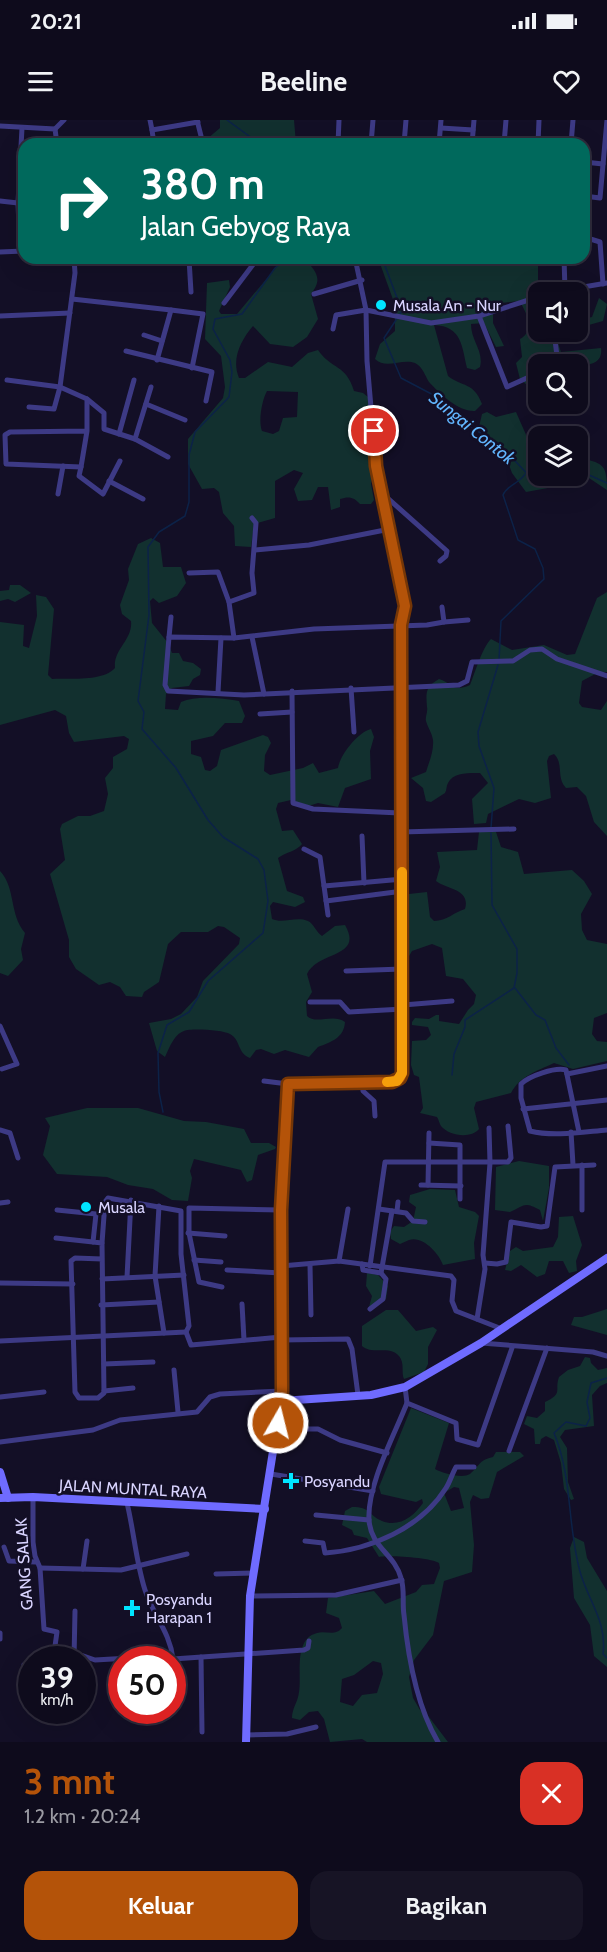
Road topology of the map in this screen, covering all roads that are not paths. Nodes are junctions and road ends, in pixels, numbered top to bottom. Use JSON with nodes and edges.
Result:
{"nodes":[{"id":1,"x":19,"y":120,"type":"edge"},
{"id":2,"x":64,"y":120,"type":"edge"},
{"id":3,"x":150,"y":120,"type":"edge"},
{"id":4,"x":339,"y":120,"type":"edge"},
{"id":5,"x":373,"y":120,"type":"edge"},
{"id":6,"x":406,"y":120,"type":"edge"},
{"id":7,"x":441,"y":120,"type":"edge"},
{"id":8,"x":474,"y":120,"type":"edge"},
{"id":9,"x":506,"y":120,"type":"edge"},
{"id":10,"x":539,"y":120,"type":"edge"},
{"id":11,"x":573,"y":120,"type":"edge"},
{"id":12,"x":607,"y":120,"type":"edge"},
{"id":13,"x":198,"y":121,"type":"edge"},
{"id":14,"x":0,"y":126,"type":"edge"},
{"id":15,"x":20,"y":128,"type":"junction"},
{"id":16,"x":441,"y":128,"type":"junction"},
{"id":17,"x":55,"y":129,"type":"junction"},
{"id":18,"x":152,"y":130,"type":"junction"},
{"id":19,"x":473,"y":130,"type":"junction"},
{"id":20,"x":20,"y":138,"type":"edge"},
{"id":21,"x":56,"y":138,"type":"edge"},
{"id":22,"x":153,"y":138,"type":"edge"},
{"id":23,"x":202,"y":138,"type":"edge"},
{"id":24,"x":338,"y":138,"type":"edge"},
{"id":25,"x":372,"y":138,"type":"edge"},
{"id":26,"x":404,"y":138,"type":"edge"},
{"id":27,"x":440,"y":138,"type":"edge"},
{"id":28,"x":472,"y":138,"type":"edge"},
{"id":29,"x":504,"y":138,"type":"edge"},
{"id":30,"x":538,"y":138,"type":"edge"},
{"id":31,"x":572,"y":138,"type":"edge"},
{"id":32,"x":590,"y":163,"type":"edge"},
{"id":33,"x":603,"y":164,"type":"junction"},
{"id":34,"x":590,"y":197,"type":"edge"},
{"id":35,"x":0,"y":201,"type":"edge"},
{"id":36,"x":18,"y":203,"type":"edge"},
{"id":37,"x":590,"y":239,"type":"edge"},
{"id":38,"x":18,"y":251,"type":"edge"},
{"id":39,"x":0,"y":252,"type":"edge"},
{"id":40,"x":74,"y":264,"type":"edge"},
{"id":41,"x":189,"y":264,"type":"edge"},
{"id":42,"x":253,"y":264,"type":"edge"},
{"id":43,"x":357,"y":264,"type":"edge"},
{"id":44,"x":564,"y":264,"type":"edge"},
{"id":45,"x":362,"y":280,"type":"junction"},
{"id":46,"x":565,"y":282,"type":"edge"},
{"id":47,"x":605,"y":284,"type":"edge"},
{"id":48,"x":588,"y":287,"type":"edge"},
{"id":49,"x":191,"y":292,"type":"dead end"},
{"id":50,"x":314,"y":294,"type":"dead end"},
{"id":51,"x":72,"y":299,"type":"junction"},
{"id":52,"x":528,"y":300,"type":"edge"},
{"id":53,"x":224,"y":303,"type":"dead end"},
{"id":54,"x":171,"y":310,"type":"junction"},
{"id":55,"x":366,"y":310,"type":"junction"},
{"id":56,"x":70,"y":313,"type":"junction"},
{"id":57,"x":0,"y":316,"type":"edge"},
{"id":58,"x":479,"y":316,"type":"junction"},
{"id":59,"x":333,"y":329,"type":"dead end"},
{"id":60,"x":144,"y":335,"type":"dead end"},
{"id":61,"x":162,"y":341,"type":"junction"},
{"id":62,"x":126,"y":351,"type":"dead end"},
{"id":63,"x":157,"y":360,"type":"junction"},
{"id":64,"x":192,"y":368,"type":"junction"},
{"id":65,"x":528,"y":378,"type":"edge"},
{"id":66,"x":7,"y":380,"type":"dead end"},
{"id":67,"x":134,"y":380,"type":"dead end"},
{"id":68,"x":60,"y":387,"type":"junction"},
{"id":69,"x":151,"y":387,"type":"dead end"},
{"id":70,"x":87,"y":399,"type":"junction"},
{"id":71,"x":206,"y":401,"type":"dead end"},
{"id":72,"x":146,"y":404,"type":"junction"},
{"id":73,"x":29,"y":406,"type":"dead end"},
{"id":74,"x":185,"y":420,"type":"dead end"},
{"id":75,"x":87,"y":432,"type":"junction"},
{"id":76,"x":119,"y":434,"type":"junction"},
{"id":77,"x":135,"y":439,"type":"junction"},
{"id":78,"x":168,"y":457,"type":"dead end"},
{"id":79,"x":120,"y":461,"type":"dead end"},
{"id":80,"x":63,"y":466,"type":"junction"},
{"id":81,"x":81,"y":467,"type":"junction"},
{"id":82,"x":110,"y":481,"type":"junction"},
{"id":83,"x":381,"y":493,"type":"junction"},
{"id":84,"x":58,"y":494,"type":"dead end"},
{"id":85,"x":142,"y":499,"type":"dead end"},
{"id":86,"x":252,"y":518,"type":"dead end"},
{"id":87,"x":390,"y":529,"type":"junction"},
{"id":88,"x":255,"y":550,"type":"junction"},
{"id":89,"x":440,"y":561,"type":"dead end"},
{"id":90,"x":189,"y":573,"type":"dead end"},
{"id":91,"x":229,"y":602,"type":"junction"},
{"id":92,"x":442,"y":608,"type":"dead end"},
{"id":93,"x":171,"y":617,"type":"dead end"},
{"id":94,"x":468,"y":620,"type":"dead end"},
{"id":95,"x":444,"y":622,"type":"junction"},
{"id":96,"x":401,"y":625,"type":"junction"},
{"id":97,"x":169,"y":637,"type":"junction"},
{"id":98,"x":252,"y":637,"type":"junction"},
{"id":99,"x":221,"y":638,"type":"junction"},
{"id":100,"x":234,"y":638,"type":"junction"},
{"id":101,"x":607,"y":676,"type":"edge"},
{"id":102,"x":401,"y":686,"type":"junction"},
{"id":103,"x":351,"y":688,"type":"junction"},
{"id":104,"x":292,"y":691,"type":"junction"},
{"id":105,"x":218,"y":692,"type":"junction"},
{"id":106,"x":264,"y":694,"type":"junction"},
{"id":107,"x":292,"y":712,"type":"junction"},
{"id":108,"x":260,"y":714,"type":"dead end"},
{"id":109,"x":354,"y":732,"type":"dead end"},
{"id":110,"x":399,"y":813,"type":"junction"},
{"id":111,"x":514,"y":829,"type":"dead end"},
{"id":112,"x":401,"y":832,"type":"junction"},
{"id":113,"x":362,"y":836,"type":"dead end"},
{"id":114,"x":304,"y":849,"type":"dead end"},
{"id":115,"x":403,"y":879,"type":"junction"},
{"id":116,"x":364,"y":883,"type":"junction"},
{"id":117,"x":327,"y":886,"type":"junction"},
{"id":118,"x":403,"y":891,"type":"junction"},
{"id":119,"x":326,"y":901,"type":"junction"},
{"id":120,"x":328,"y":915,"type":"dead end"},
{"id":121,"x":402,"y":969,"type":"junction"},
{"id":122,"x":346,"y":971,"type":"dead end"},
{"id":123,"x":452,"y":1001,"type":"dead end"},
{"id":124,"x":310,"y":1002,"type":"dead end"},
{"id":125,"x":403,"y":1007,"type":"junction"},
{"id":126,"x":0,"y":1026,"type":"edge"},
{"id":127,"x":607,"y":1066,"type":"edge"},
{"id":128,"x":2,"y":1069,"type":"dead end"},
{"id":129,"x":567,"y":1074,"type":"junction"},
{"id":130,"x":264,"y":1081,"type":"dead end"},
{"id":131,"x":362,"y":1082,"type":"junction"},
{"id":132,"x":288,"y":1084,"type":"junction"},
{"id":133,"x":607,"y":1100,"type":"edge"},
{"id":134,"x":574,"y":1105,"type":"junction"},
{"id":135,"x":524,"y":1109,"type":"junction"},
{"id":136,"x":375,"y":1116,"type":"dead end"},
{"id":137,"x":508,"y":1126,"type":"dead end"},
{"id":138,"x":489,"y":1128,"type":"dead end"},
{"id":139,"x":0,"y":1130,"type":"edge"},
{"id":140,"x":607,"y":1130,"type":"edge"},
{"id":141,"x":429,"y":1132,"type":"dead end"},
{"id":142,"x":571,"y":1132,"type":"junction"},
{"id":143,"x":579,"y":1132,"type":"junction"},
{"id":144,"x":429,"y":1143,"type":"junction"},
{"id":145,"x":18,"y":1158,"type":"dead end"},
{"id":146,"x":429,"y":1161,"type":"junction"},
{"id":147,"x":460,"y":1162,"type":"junction"},
{"id":148,"x":490,"y":1163,"type":"junction"},
{"id":149,"x":573,"y":1165,"type":"junction"},
{"id":150,"x":582,"y":1165,"type":"junction"},
{"id":151,"x":594,"y":1165,"type":"dead end"},
{"id":152,"x":460,"y":1186,"type":"junction"},
{"id":153,"x":460,"y":1199,"type":"dead end"},
{"id":154,"x":131,"y":1200,"type":"junction"},
{"id":155,"x":8,"y":1202,"type":"dead end"},
{"id":156,"x":398,"y":1202,"type":"dead end"},
{"id":157,"x":0,"y":1203,"type":"edge"},
{"id":158,"x":159,"y":1206,"type":"junction"},
{"id":159,"x":348,"y":1209,"type":"dead end"},
{"id":160,"x":379,"y":1209,"type":"junction"},
{"id":161,"x":57,"y":1210,"type":"dead end"},
{"id":162,"x":281,"y":1210,"type":"junction"},
{"id":163,"x":582,"y":1210,"type":"dead end"},
{"id":164,"x":395,"y":1211,"type":"junction"},
{"id":165,"x":425,"y":1222,"type":"dead end"},
{"id":166,"x":186,"y":1233,"type":"junction"},
{"id":167,"x":225,"y":1236,"type":"dead end"},
{"id":168,"x":56,"y":1238,"type":"dead end"},
{"id":169,"x":93,"y":1242,"type":"junction"},
{"id":170,"x":102,"y":1244,"type":"junction"},
{"id":171,"x":607,"y":1258,"type":"edge"},
{"id":172,"x":102,"y":1259,"type":"junction"},
{"id":173,"x":194,"y":1260,"type":"junction"},
{"id":174,"x":339,"y":1261,"type":"junction"},
{"id":175,"x":221,"y":1262,"type":"dead end"},
{"id":176,"x":485,"y":1263,"type":"junction"},
{"id":177,"x":362,"y":1264,"type":"junction"},
{"id":178,"x":310,"y":1265,"type":"junction"},
{"id":179,"x":370,"y":1266,"type":"junction"},
{"id":180,"x":227,"y":1270,"type":"dead end"},
{"id":181,"x":281,"y":1270,"type":"junction"},
{"id":182,"x":381,"y":1270,"type":"junction"},
{"id":183,"x":184,"y":1275,"type":"junction"},
{"id":184,"x":155,"y":1276,"type":"junction"},
{"id":185,"x":127,"y":1277,"type":"junction"},
{"id":186,"x":102,"y":1279,"type":"junction"},
{"id":187,"x":0,"y":1283,"type":"edge"},
{"id":188,"x":73,"y":1284,"type":"junction"},
{"id":189,"x":222,"y":1287,"type":"dead end"},
{"id":190,"x":159,"y":1302,"type":"junction"},
{"id":191,"x":242,"y":1304,"type":"dead end"},
{"id":192,"x":101,"y":1305,"type":"junction"},
{"id":193,"x":370,"y":1309,"type":"dead end"},
{"id":194,"x":311,"y":1315,"type":"dead end"},
{"id":195,"x":477,"y":1318,"type":"junction"},
{"id":196,"x":502,"y":1329,"type":"junction"},
{"id":197,"x":186,"y":1332,"type":"junction"},
{"id":198,"x":102,"y":1334,"type":"junction"},
{"id":199,"x":164,"y":1334,"type":"junction"},
{"id":200,"x":73,"y":1336,"type":"junction"},
{"id":201,"x":281,"y":1339,"type":"junction"},
{"id":202,"x":244,"y":1340,"type":"junction"},
{"id":203,"x":0,"y":1341,"type":"edge"},
{"id":204,"x":481,"y":1343,"type":"junction"},
{"id":205,"x":512,"y":1348,"type":"junction"},
{"id":206,"x":547,"y":1348,"type":"junction"},
{"id":207,"x":607,"y":1356,"type":"edge"},
{"id":208,"x":153,"y":1362,"type":"dead end"},
{"id":209,"x":104,"y":1364,"type":"junction"},
{"id":210,"x":174,"y":1370,"type":"dead end"},
{"id":211,"x":405,"y":1386,"type":"junction"},
{"id":212,"x":133,"y":1388,"type":"dead end"},
{"id":213,"x":104,"y":1391,"type":"junction"},
{"id":214,"x":282,"y":1391,"type":"junction"},
{"id":215,"x":44,"y":1392,"type":"dead end"},
{"id":216,"x":358,"y":1395,"type":"junction"},
{"id":217,"x":0,"y":1397,"type":"edge"},
{"id":218,"x":281,"y":1401,"type":"junction"},
{"id":219,"x":407,"y":1403,"type":"junction"},
{"id":220,"x":178,"y":1412,"type":"junction"},
{"id":221,"x":277,"y":1429,"type":"junction"},
{"id":222,"x":0,"y":1442,"type":"edge"},
{"id":223,"x":508,"y":1451,"type":"dead end"},
{"id":224,"x":387,"y":1453,"type":"junction"},
{"id":225,"x":474,"y":1467,"type":"dead end"},
{"id":226,"x":0,"y":1472,"type":"edge"},
{"id":227,"x":271,"y":1474,"type":"junction"},
{"id":228,"x":373,"y":1491,"type":"junction"},
{"id":229,"x":33,"y":1497,"type":"junction"},
{"id":230,"x":4,"y":1498,"type":"edge"},
{"id":231,"x":127,"y":1503,"type":"junction"},
{"id":232,"x":265,"y":1509,"type":"junction"},
{"id":233,"x":316,"y":1515,"type":"dead end"},
{"id":234,"x":369,"y":1520,"type":"junction"},
{"id":235,"x":87,"y":1541,"type":"dead end"},
{"id":236,"x":305,"y":1541,"type":"dead end"},
{"id":237,"x":374,"y":1542,"type":"junction"},
{"id":238,"x":4,"y":1547,"type":"dead end"},
{"id":239,"x":187,"y":1554,"type":"dead end"},
{"id":240,"x":36,"y":1562,"type":"junction"},
{"id":241,"x":140,"y":1566,"type":"junction"},
{"id":242,"x":40,"y":1568,"type":"junction"},
{"id":243,"x":83,"y":1569,"type":"junction"},
{"id":244,"x":216,"y":1574,"type":"dead end"},
{"id":245,"x":253,"y":1574,"type":"junction"},
{"id":246,"x":402,"y":1580,"type":"junction"},
{"id":247,"x":250,"y":1596,"type":"junction"},
{"id":248,"x":75,"y":1611,"type":"dead end"},
{"id":249,"x":0,"y":1633,"type":"edge"},
{"id":250,"x":0,"y":1639,"type":"edge"},
{"id":251,"x":309,"y":1641,"type":"dead end"},
{"id":252,"x":56,"y":1646,"type":"edge"},
{"id":253,"x":75,"y":1646,"type":"edge"},
{"id":254,"x":171,"y":1646,"type":"edge"},
{"id":255,"x":248,"y":1652,"type":"junction"},
{"id":256,"x":201,"y":1657,"type":"junction"},
{"id":257,"x":186,"y":1658,"type":"edge"},
{"id":258,"x":316,"y":1727,"type":"dead end"},
{"id":259,"x":202,"y":1732,"type":"dead end"},
{"id":260,"x":246,"y":1738,"type":"edge"},
{"id":261,"x":438,"y":1742,"type":"edge"}],
"edges":[{"from":1,"to":15,"type":"street"},
{"from":2,"to":17,"type":"street"},
{"from":3,"to":18,"type":"street"},
{"from":4,"to":24,"type":"street"},
{"from":5,"to":25,"type":"street"},
{"from":6,"to":26,"type":"street"},
{"from":7,"to":16,"type":"street"},
{"from":8,"to":19,"type":"street"},
{"from":9,"to":29,"type":"street"},
{"from":10,"to":30,"type":"street"},
{"from":11,"to":31,"type":"street"},
{"from":12,"to":33,"type":"street"},
{"from":13,"to":18,"type":"street"},
{"from":13,"to":23,"type":"street"},
{"from":14,"to":15,"type":"street"},
{"from":15,"to":17,"type":"street"},
{"from":15,"to":20,"type":"street"},
{"from":16,"to":19,"type":"street"},
{"from":16,"to":27,"type":"street"},
{"from":17,"to":21,"type":"street"},
{"from":18,"to":22,"type":"street"},
{"from":19,"to":28,"type":"street"},
{"from":32,"to":33,"type":"street"},
{"from":33,"to":34,"type":"street"},
{"from":35,"to":36,"type":"street"},
{"from":37,"to":47,"type":"street"},
{"from":38,"to":39,"type":"street"},
{"from":40,"to":51,"type":"street"},
{"from":41,"to":49,"type":"street"},
{"from":42,"to":53,"type":"street"},
{"from":43,"to":45,"type":"street"},
{"from":44,"to":46,"type":"street"},
{"from":45,"to":50,"type":"street"},
{"from":45,"to":55,"type":"street"},
{"from":47,"to":48,"type":"street"},
{"from":51,"to":54,"type":"street"},
{"from":51,"to":56,"type":"street"},
{"from":52,"to":58,"type":"street"},
{"from":54,"to":61,"type":"street"},
{"from":54,"to":64,"type":"street"},
{"from":55,"to":58,"type":"street"},
{"from":55,"to":59,"type":"street"},
{"from":55,"to":83,"type":"street"},
{"from":56,"to":57,"type":"street"},
{"from":56,"to":68,"type":"street"},
{"from":58,"to":65,"type":"street"},
{"from":60,"to":61,"type":"street"},
{"from":61,"to":63,"type":"street"},
{"from":62,"to":63,"type":"street"},
{"from":63,"to":64,"type":"street"},
{"from":64,"to":71,"type":"street"},
{"from":66,"to":68,"type":"street"},
{"from":67,"to":76,"type":"street"},
{"from":68,"to":70,"type":"street"},
{"from":68,"to":73,"type":"street"},
{"from":69,"to":72,"type":"street"},
{"from":70,"to":75,"type":"street"},
{"from":70,"to":76,"type":"street"},
{"from":72,"to":74,"type":"street"},
{"from":72,"to":77,"type":"street"},
{"from":75,"to":80,"type":"street"},
{"from":75,"to":81,"type":"street"},
{"from":76,"to":77,"type":"street"},
{"from":77,"to":78,"type":"street"},
{"from":79,"to":82,"type":"street"},
{"from":80,"to":81,"type":"street"},
{"from":80,"to":84,"type":"street"},
{"from":81,"to":82,"type":"street"},
{"from":82,"to":85,"type":"street"},
{"from":83,"to":87,"type":"street"},
{"from":83,"to":89,"type":"street"},
{"from":86,"to":88,"type":"street"},
{"from":87,"to":88,"type":"street"},
{"from":87,"to":96,"type":"street"},
{"from":88,"to":91,"type":"street"},
{"from":90,"to":91,"type":"street"},
{"from":91,"to":100,"type":"street"},
{"from":92,"to":95,"type":"street"},
{"from":93,"to":97,"type":"street"},
{"from":94,"to":95,"type":"street"},
{"from":95,"to":96,"type":"street"},
{"from":96,"to":98,"type":"street"},
{"from":96,"to":102,"type":"street"},
{"from":97,"to":99,"type":"street"},
{"from":97,"to":105,"type":"street"},
{"from":98,"to":100,"type":"street"},
{"from":98,"to":106,"type":"street"},
{"from":99,"to":100,"type":"street"},
{"from":99,"to":105,"type":"street"},
{"from":101,"to":102,"type":"street"},
{"from":102,"to":103,"type":"street"},
{"from":102,"to":110,"type":"street"},
{"from":103,"to":104,"type":"street"},
{"from":103,"to":109,"type":"street"},
{"from":104,"to":106,"type":"street"},
{"from":104,"to":107,"type":"street"},
{"from":105,"to":106,"type":"street"},
{"from":107,"to":108,"type":"street"},
{"from":107,"to":110,"type":"street"},
{"from":110,"to":112,"type":"street"},
{"from":111,"to":112,"type":"street"},
{"from":112,"to":115,"type":"street"},
{"from":113,"to":116,"type":"street"},
{"from":114,"to":117,"type":"street"},
{"from":115,"to":116,"type":"street"},
{"from":115,"to":118,"type":"street"},
{"from":116,"to":117,"type":"street"},
{"from":117,"to":119,"type":"street"},
{"from":118,"to":119,"type":"street"},
{"from":118,"to":121,"type":"street"},
{"from":119,"to":120,"type":"street"},
{"from":121,"to":122,"type":"street"},
{"from":121,"to":125,"type":"street"},
{"from":123,"to":125,"type":"street"},
{"from":124,"to":125,"type":"street"},
{"from":125,"to":131,"type":"street"},
{"from":126,"to":128,"type":"street"},
{"from":127,"to":129,"type":"street"},
{"from":129,"to":134,"type":"street"},
{"from":129,"to":135,"type":"street"},
{"from":130,"to":132,"type":"street"},
{"from":131,"to":132,"type":"street"},
{"from":131,"to":136,"type":"street"},
{"from":132,"to":162,"type":"street"},
{"from":133,"to":134,"type":"street"},
{"from":134,"to":135,"type":"street"},
{"from":134,"to":143,"type":"street"},
{"from":135,"to":142,"type":"street"},
{"from":137,"to":148,"type":"street"},
{"from":138,"to":148,"type":"street"},
{"from":139,"to":145,"type":"street"},
{"from":140,"to":143,"type":"street"},
{"from":141,"to":144,"type":"street"},
{"from":142,"to":143,"type":"street"},
{"from":142,"to":149,"type":"street"},
{"from":144,"to":146,"type":"street"},
{"from":144,"to":147,"type":"street"},
{"from":146,"to":147,"type":"street"},
{"from":146,"to":152,"type":"street"},
{"from":146,"to":160,"type":"street"},
{"from":147,"to":148,"type":"street"},
{"from":147,"to":152,"type":"street"},
{"from":148,"to":176,"type":"street"},
{"from":149,"to":150,"type":"street"},
{"from":149,"to":176,"type":"street"},
{"from":150,"to":151,"type":"street"},
{"from":150,"to":163,"type":"street"},
{"from":152,"to":153,"type":"street"},
{"from":154,"to":158,"type":"street"},
{"from":154,"to":170,"type":"street"},
{"from":154,"to":185,"type":"street"},
{"from":155,"to":157,"type":"street"},
{"from":156,"to":164,"type":"street"},
{"from":158,"to":166,"type":"street"},
{"from":158,"to":184,"type":"street"},
{"from":159,"to":174,"type":"street"},
{"from":160,"to":164,"type":"street"},
{"from":160,"to":179,"type":"street"},
{"from":161,"to":169,"type":"street"},
{"from":162,"to":166,"type":"street"},
{"from":162,"to":181,"type":"street"},
{"from":164,"to":165,"type":"street"},
{"from":164,"to":182,"type":"street"},
{"from":166,"to":167,"type":"street"},
{"from":166,"to":173,"type":"street"},
{"from":166,"to":183,"type":"street"},
{"from":168,"to":169,"type":"street"},
{"from":169,"to":170,"type":"street"},
{"from":170,"to":172,"type":"street"},
{"from":171,"to":196,"type":"main road"},
{"from":172,"to":186,"type":"street"},
{"from":172,"to":188,"type":"street"},
{"from":173,"to":175,"type":"street"},
{"from":173,"to":189,"type":"street"},
{"from":174,"to":177,"type":"street"},
{"from":174,"to":178,"type":"street"},
{"from":176,"to":195,"type":"street"},
{"from":177,"to":179,"type":"street"},
{"from":177,"to":182,"type":"street"},
{"from":178,"to":181,"type":"street"},
{"from":178,"to":194,"type":"street"},
{"from":179,"to":182,"type":"street"},
{"from":180,"to":181,"type":"street"},
{"from":181,"to":201,"type":"street"},
{"from":182,"to":193,"type":"street"},
{"from":182,"to":195,"type":"street"},
{"from":183,"to":184,"type":"street"},
{"from":183,"to":197,"type":"street"},
{"from":184,"to":185,"type":"street"},
{"from":184,"to":190,"type":"street"},
{"from":185,"to":186,"type":"street"},
{"from":186,"to":192,"type":"street"},
{"from":187,"to":188,"type":"street"},
{"from":188,"to":200,"type":"street"},
{"from":190,"to":192,"type":"street"},
{"from":190,"to":199,"type":"street"},
{"from":191,"to":202,"type":"street"},
{"from":192,"to":198,"type":"street"},
{"from":195,"to":196,"type":"street"},
{"from":196,"to":204,"type":"main road"},
{"from":197,"to":199,"type":"street"},
{"from":197,"to":202,"type":"street"},
{"from":198,"to":199,"type":"street"},
{"from":198,"to":200,"type":"street"},
{"from":198,"to":209,"type":"street"},
{"from":200,"to":203,"type":"street"},
{"from":200,"to":213,"type":"street"},
{"from":201,"to":202,"type":"street"},
{"from":201,"to":214,"type":"street"},
{"from":201,"to":216,"type":"street"},
{"from":204,"to":205,"type":"street"},
{"from":204,"to":211,"type":"main road"},
{"from":205,"to":206,"type":"street"},
{"from":205,"to":219,"type":"street"},
{"from":206,"to":207,"type":"street"},
{"from":206,"to":223,"type":"street"},
{"from":208,"to":209,"type":"street"},
{"from":209,"to":213,"type":"street"},
{"from":210,"to":220,"type":"street"},
{"from":211,"to":216,"type":"main road"},
{"from":211,"to":219,"type":"street"},
{"from":212,"to":213,"type":"street"},
{"from":214,"to":218,"type":"street"},
{"from":214,"to":220,"type":"street"},
{"from":215,"to":217,"type":"street"},
{"from":216,"to":218,"type":"main road"},
{"from":218,"to":221,"type":"main road"},
{"from":219,"to":224,"type":"street"},
{"from":220,"to":222,"type":"street"},
{"from":221,"to":224,"type":"street"},
{"from":221,"to":227,"type":"main road"},
{"from":224,"to":228,"type":"street"},
{"from":225,"to":237,"type":"street"},
{"from":226,"to":230,"type":"main road"},
{"from":227,"to":228,"type":"street"},
{"from":227,"to":232,"type":"main road"},
{"from":228,"to":234,"type":"street"},
{"from":229,"to":230,"type":"main road","name":"JALAN MUNTAL RAYA"},
{"from":229,"to":231,"type":"main road","name":"JALAN MUNTAL RAYA"},
{"from":229,"to":240,"type":"street","name":"GANG SALAK"},
{"from":231,"to":232,"type":"main road","name":"JALAN MUNTAL RAYA"},
{"from":231,"to":241,"type":"street"},
{"from":232,"to":245,"type":"main road"},
{"from":233,"to":234,"type":"street"},
{"from":234,"to":237,"type":"street"},
{"from":235,"to":243,"type":"street"},
{"from":236,"to":237,"type":"street"},
{"from":237,"to":246,"type":"street"},
{"from":238,"to":240,"type":"street"},
{"from":239,"to":241,"type":"street"},
{"from":240,"to":242,"type":"street","name":"GANG SALAK"},
{"from":241,"to":243,"type":"street"},
{"from":241,"to":254,"type":"street"},
{"from":242,"to":243,"type":"street"},
{"from":242,"to":252,"type":"street","name":"GANG SALAK"},
{"from":244,"to":245,"type":"street"},
{"from":245,"to":247,"type":"main road"},
{"from":246,"to":247,"type":"street"},
{"from":246,"to":261,"type":"street"},
{"from":247,"to":255,"type":"main road"},
{"from":248,"to":253,"type":"street"},
{"from":249,"to":250,"type":"street"},
{"from":251,"to":255,"type":"street"},
{"from":255,"to":256,"type":"street"},
{"from":255,"to":260,"type":"main road"},
{"from":256,"to":257,"type":"street"},
{"from":256,"to":259,"type":"street"},
{"from":258,"to":260,"type":"street"}]}
